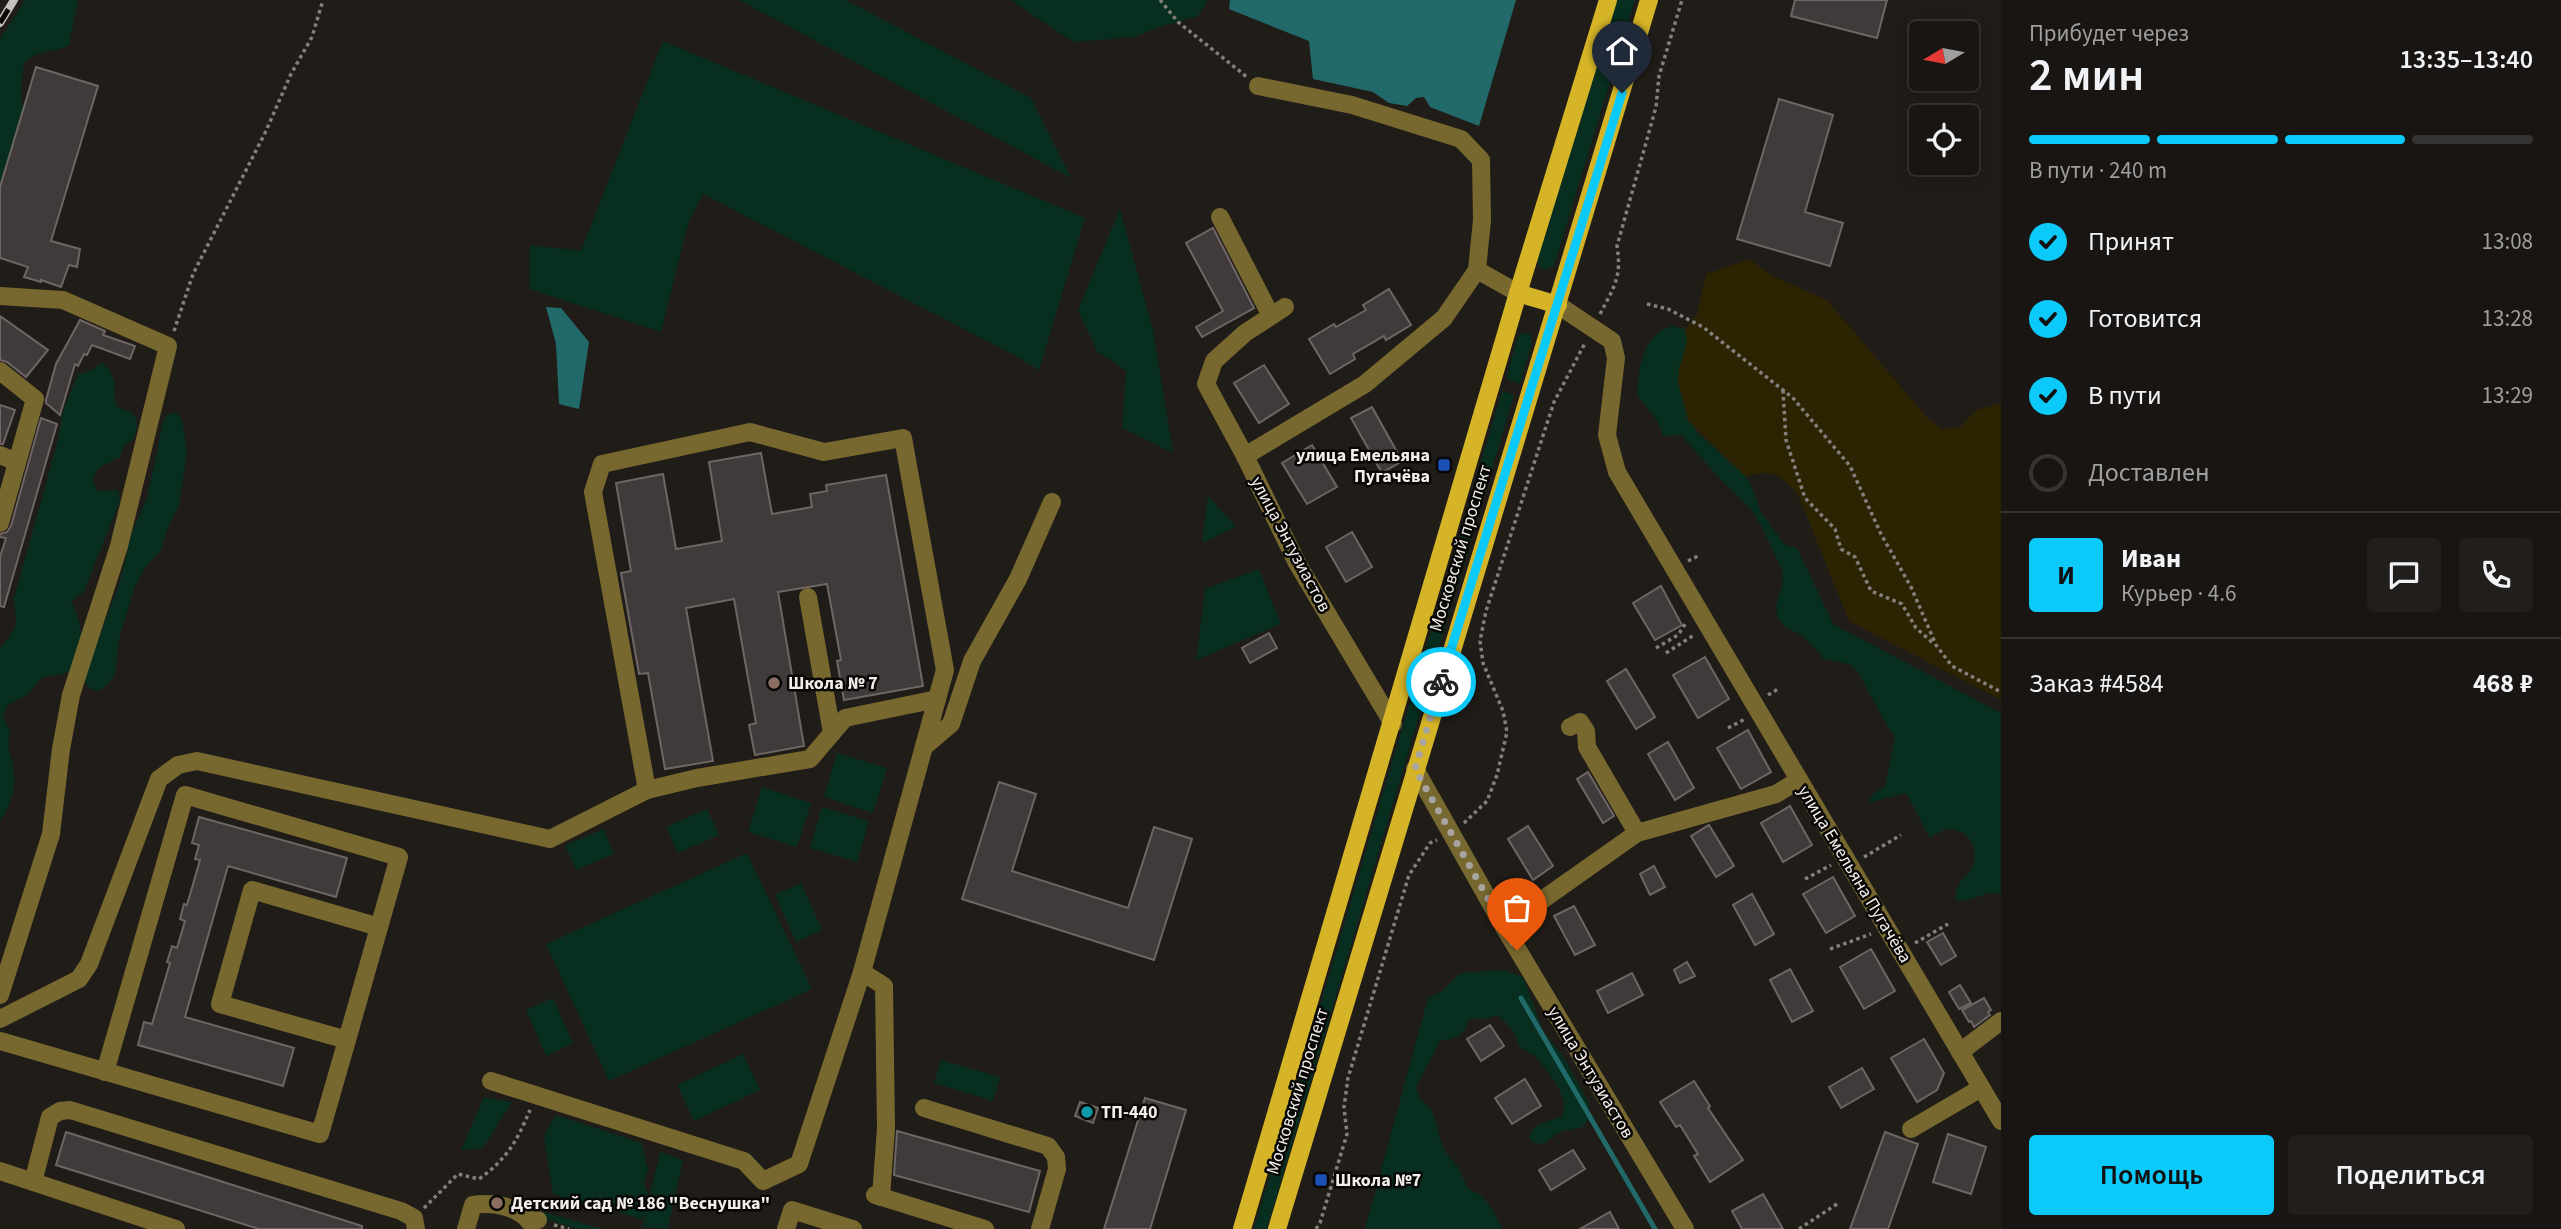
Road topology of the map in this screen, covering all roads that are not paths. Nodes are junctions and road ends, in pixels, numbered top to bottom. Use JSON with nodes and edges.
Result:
{"nodes":[{"id":1,"x":1608,"y":0,"type":"edge"},
{"id":2,"x":1649,"y":0,"type":"edge"},
{"id":3,"x":1258,"y":86,"type":"road end"},
{"id":4,"x":1220,"y":217,"type":"dead end"},
{"id":5,"x":1477,"y":270,"type":"junction"},
{"id":6,"x":1518,"y":293,"type":"junction"},
{"id":7,"x":0,"y":296,"type":"edge"},
{"id":8,"x":1558,"y":305,"type":"junction"},
{"id":9,"x":0,"y":371,"type":"edge"},
{"id":10,"x":1245,"y":456,"type":"junction"},
{"id":11,"x":8,"y":459,"type":"edge"},
{"id":12,"x":1052,"y":502,"type":"dead end"},
{"id":13,"x":0,"y":523,"type":"edge"},
{"id":14,"x":808,"y":597,"type":"dead end"},
{"id":15,"x":937,"y":699,"type":"junction"},
{"id":16,"x":1393,"y":724,"type":"junction"},
{"id":17,"x":1570,"y":727,"type":"dead end"},
{"id":18,"x":832,"y":733,"type":"junction"},
{"id":19,"x":924,"y":747,"type":"junction"},
{"id":20,"x":1415,"y":769,"type":"junction"},
{"id":21,"x":1799,"y":780,"type":"junction"},
{"id":22,"x":647,"y":790,"type":"junction"},
{"id":23,"x":1637,"y":833,"type":"junction"},
{"id":24,"x":379,"y":927,"type":"junction"},
{"id":25,"x":1504,"y":927,"type":"junction"},
{"id":26,"x":862,"y":972,"type":"junction"},
{"id":27,"x":0,"y":995,"type":"edge"},
{"id":28,"x":0,"y":1019,"type":"edge"},
{"id":29,"x":2001,"y":1021,"type":"edge"},
{"id":30,"x":0,"y":1041,"type":"edge"},
{"id":31,"x":347,"y":1041,"type":"junction"},
{"id":32,"x":1960,"y":1052,"type":"junction"},
{"id":33,"x":105,"y":1072,"type":"junction"},
{"id":34,"x":491,"y":1081,"type":"dead end"},
{"id":35,"x":1981,"y":1088,"type":"junction"},
{"id":36,"x":924,"y":1108,"type":"dead end"},
{"id":37,"x":2001,"y":1121,"type":"edge"},
{"id":38,"x":1911,"y":1129,"type":"dead end"},
{"id":39,"x":0,"y":1171,"type":"edge"},
{"id":40,"x":33,"y":1182,"type":"junction"},
{"id":41,"x":415,"y":1223,"type":"edge"},
{"id":42,"x":531,"y":1223,"type":"edge"},
{"id":43,"x":1682,"y":1228,"type":"edge"},
{"id":44,"x":176,"y":1229,"type":"edge"},
{"id":45,"x":466,"y":1229,"type":"edge"},
{"id":46,"x":786,"y":1229,"type":"edge"},
{"id":47,"x":853,"y":1229,"type":"edge"},
{"id":48,"x":985,"y":1229,"type":"edge"},
{"id":49,"x":1040,"y":1229,"type":"edge"},
{"id":50,"x":1242,"y":1229,"type":"edge"},
{"id":51,"x":1277,"y":1229,"type":"edge"}],
"edges":[{"from":1,"to":6,"type":"main road","name":"Московский проспект"},
{"from":2,"to":8,"type":"main road","name":"Московский проспект"},
{"from":3,"to":5,"type":"street"},
{"from":4,"to":10,"type":"street","name":"улица Энтузиастов"},
{"from":5,"to":6,"type":"street"},
{"from":5,"to":10,"type":"street"},
{"from":6,"to":8,"type":"main road"},
{"from":6,"to":16,"type":"main road","name":"Московский проспект"},
{"from":7,"to":27,"type":"street"},
{"from":8,"to":20,"type":"main road","name":"Московский проспект"},
{"from":8,"to":21,"type":"street","name":"улица Емельяна Пугачёва"},
{"from":9,"to":11,"type":"street"},
{"from":10,"to":16,"type":"street","name":"улица Энтузиастов"},
{"from":11,"to":13,"type":"street"},
{"from":12,"to":19,"type":"street"},
{"from":14,"to":18,"type":"street"},
{"from":15,"to":18,"type":"street"},
{"from":15,"to":19,"type":"street"},
{"from":15,"to":22,"type":"street"},
{"from":16,"to":50,"type":"main road","name":"Московский проспект"},
{"from":17,"to":23,"type":"street"},
{"from":18,"to":22,"type":"street"},
{"from":19,"to":26,"type":"street"},
{"from":20,"to":25,"type":"street","name":"улица Энтузиастов"},
{"from":20,"to":51,"type":"main road","name":"Московский проспект"},
{"from":21,"to":23,"type":"street"},
{"from":21,"to":32,"type":"street","name":"улица Емельяна Пугачёва"},
{"from":22,"to":28,"type":"street"},
{"from":23,"to":25,"type":"street"},
{"from":24,"to":31,"type":"street"},
{"from":24,"to":31,"type":"street"},
{"from":24,"to":33,"type":"street"},
{"from":25,"to":43,"type":"street","name":"улица Энтузиастов"},
{"from":26,"to":34,"type":"street"},
{"from":26,"to":48,"type":"street"},
{"from":29,"to":32,"type":"street"},
{"from":30,"to":33,"type":"street"},
{"from":31,"to":33,"type":"street"},
{"from":32,"to":35,"type":"street","name":"улица Емельяна Пугачёва"},
{"from":35,"to":37,"type":"street","name":"улица Емельяна Пугачёва"},
{"from":35,"to":38,"type":"street"},
{"from":36,"to":49,"type":"street"},
{"from":39,"to":40,"type":"street"},
{"from":40,"to":41,"type":"street"},
{"from":40,"to":44,"type":"street"},
{"from":42,"to":45,"type":"street"},
{"from":46,"to":47,"type":"street"}]}
